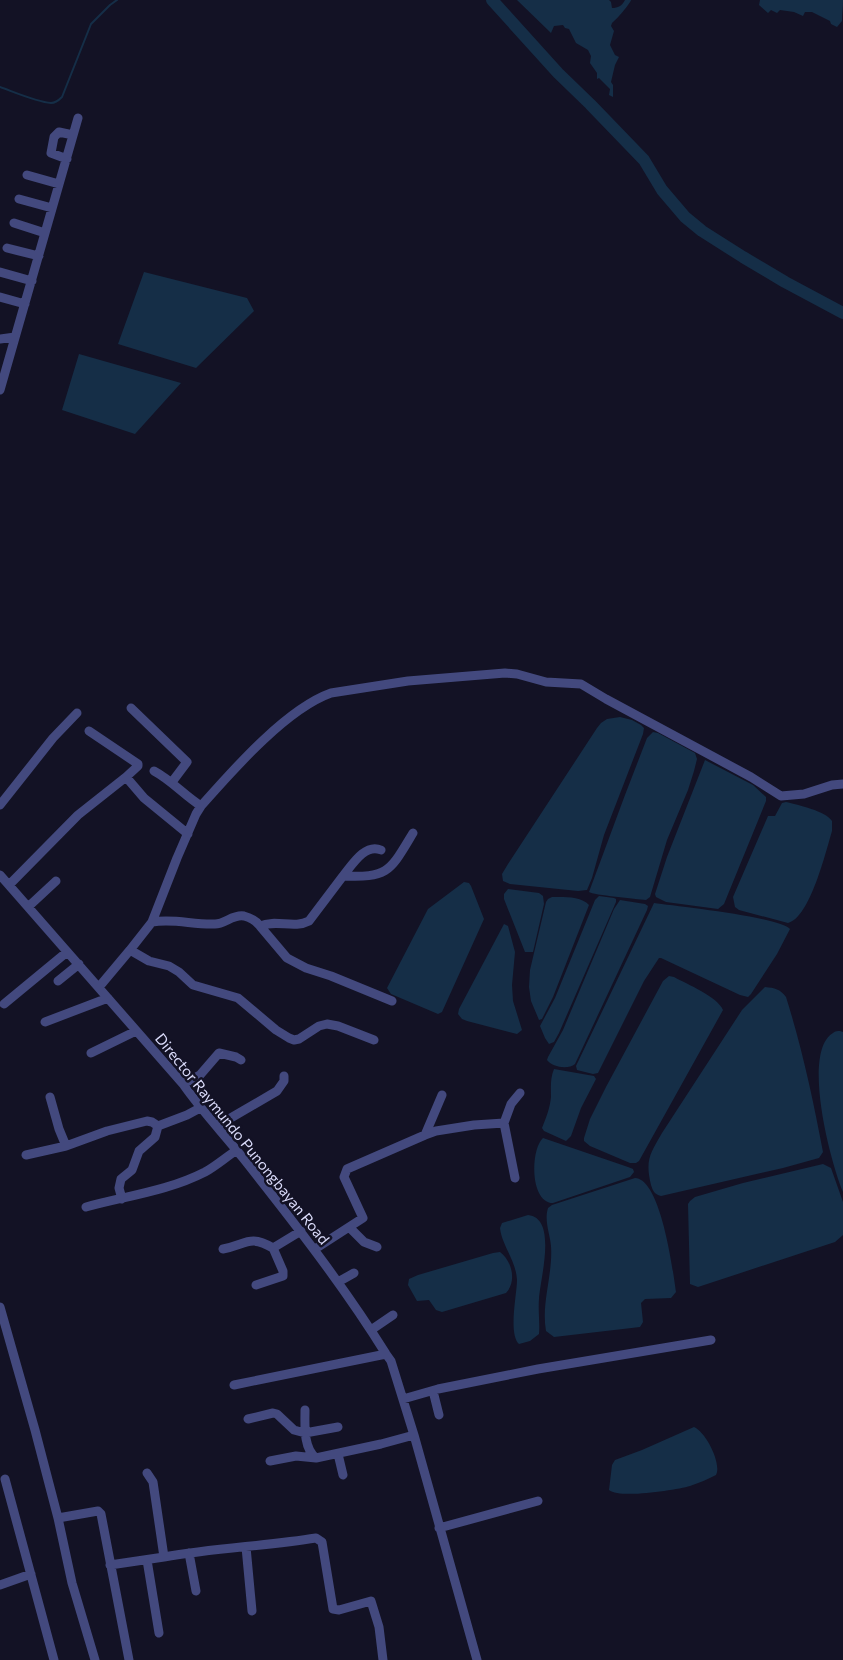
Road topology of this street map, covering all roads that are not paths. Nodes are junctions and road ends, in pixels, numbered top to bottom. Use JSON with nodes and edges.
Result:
{"nodes":[{"id":1,"x":78,"y":118,"type":"dead end"},
{"id":2,"x":74,"y":135,"type":"junction"},
{"id":3,"x":66,"y":159,"type":"junction"},
{"id":4,"x":27,"y":175,"type":"dead end"},
{"id":5,"x":59,"y":184,"type":"junction"},
{"id":6,"x":19,"y":199,"type":"dead end"},
{"id":7,"x":52,"y":208,"type":"junction"},
{"id":8,"x":14,"y":223,"type":"dead end"},
{"id":9,"x":45,"y":233,"type":"junction"},
{"id":10,"x":7,"y":248,"type":"dead end"},
{"id":11,"x":39,"y":256,"type":"junction"},
{"id":12,"x":0,"y":272,"type":"edge"},
{"id":13,"x":32,"y":281,"type":"junction"},
{"id":14,"x":0,"y":297,"type":"edge"},
{"id":15,"x":25,"y":304,"type":"junction"},
{"id":16,"x":16,"y":337,"type":"junction"},
{"id":17,"x":0,"y":339,"type":"edge"},
{"id":18,"x":4,"y":367,"type":"edge"},
{"id":19,"x":0,"y":390,"type":"edge"},
{"id":20,"x":131,"y":708,"type":"dead end"},
{"id":21,"x":77,"y":713,"type":"dead end"},
{"id":22,"x":90,"y":731,"type":"dead end"},
{"id":23,"x":154,"y":770,"type":"dead end"},
{"id":24,"x":126,"y":777,"type":"junction"},
{"id":25,"x":172,"y":782,"type":"junction"},
{"id":26,"x":843,"y":784,"type":"edge"},
{"id":27,"x":0,"y":805,"type":"edge"},
{"id":28,"x":201,"y":806,"type":"junction"},
{"id":29,"x":413,"y":833,"type":"dead end"},
{"id":30,"x":188,"y":834,"type":"junction"},
{"id":31,"x":381,"y":850,"type":"dead end"},
{"id":32,"x":0,"y":875,"type":"edge"},
{"id":33,"x":342,"y":876,"type":"junction"},
{"id":34,"x":56,"y":882,"type":"dead end"},
{"id":35,"x":10,"y":885,"type":"junction"},
{"id":36,"x":28,"y":906,"type":"junction"},
{"id":37,"x":152,"y":922,"type":"junction"},
{"id":38,"x":260,"y":926,"type":"junction"},
{"id":39,"x":130,"y":950,"type":"junction"},
{"id":40,"x":67,"y":952,"type":"junction"},
{"id":41,"x":79,"y":964,"type":"junction"},
{"id":42,"x":58,"y":981,"type":"dead end"},
{"id":43,"x":99,"y":987,"type":"junction"},
{"id":44,"x":108,"y":998,"type":"junction"},
{"id":45,"x":392,"y":1001,"type":"dead end"},
{"id":46,"x":4,"y":1004,"type":"dead end"},
{"id":47,"x":45,"y":1022,"type":"dead end"},
{"id":48,"x":136,"y":1031,"type":"junction"},
{"id":49,"x":374,"y":1040,"type":"dead end"},
{"id":50,"x":91,"y":1054,"type":"dead end"},
{"id":51,"x":241,"y":1060,"type":"dead end"},
{"id":52,"x":284,"y":1076,"type":"dead end"},
{"id":53,"x":183,"y":1084,"type":"junction"},
{"id":54,"x":520,"y":1093,"type":"dead end"},
{"id":55,"x":442,"y":1095,"type":"dead end"},
{"id":56,"x":50,"y":1097,"type":"dead end"},
{"id":57,"x":200,"y":1108,"type":"junction"},
{"id":58,"x":504,"y":1123,"type":"junction"},
{"id":59,"x":158,"y":1126,"type":"junction"},
{"id":60,"x":218,"y":1126,"type":"junction"},
{"id":61,"x":425,"y":1135,"type":"junction"},
{"id":62,"x":66,"y":1146,"type":"junction"},
{"id":63,"x":237,"y":1150,"type":"junction"},
{"id":64,"x":26,"y":1155,"type":"dead end"},
{"id":65,"x":515,"y":1178,"type":"dead end"},
{"id":66,"x":122,"y":1199,"type":"junction"},
{"id":67,"x":86,"y":1207,"type":"dead end"},
{"id":68,"x":350,"y":1228,"type":"junction"},
{"id":69,"x":301,"y":1231,"type":"junction"},
{"id":70,"x":377,"y":1247,"type":"dead end"},
{"id":71,"x":223,"y":1248,"type":"dead end"},
{"id":72,"x":273,"y":1248,"type":"junction"},
{"id":73,"x":316,"y":1249,"type":"junction"},
{"id":74,"x":354,"y":1273,"type":"dead end"},
{"id":75,"x":338,"y":1282,"type":"junction"},
{"id":76,"x":256,"y":1285,"type":"dead end"},
{"id":77,"x":0,"y":1307,"type":"edge"},
{"id":78,"x":393,"y":1315,"type":"dead end"},
{"id":79,"x":371,"y":1330,"type":"junction"},
{"id":80,"x":711,"y":1340,"type":"dead end"},
{"id":81,"x":386,"y":1354,"type":"junction"},
{"id":82,"x":234,"y":1385,"type":"dead end"},
{"id":83,"x":432,"y":1391,"type":"junction"},
{"id":84,"x":403,"y":1399,"type":"junction"},
{"id":85,"x":305,"y":1410,"type":"dead end"},
{"id":86,"x":439,"y":1415,"type":"dead end"},
{"id":87,"x":248,"y":1419,"type":"dead end"},
{"id":88,"x":338,"y":1427,"type":"dead end"},
{"id":89,"x":305,"y":1433,"type":"junction"},
{"id":90,"x":414,"y":1435,"type":"junction"},
{"id":91,"x":338,"y":1454,"type":"junction"},
{"id":92,"x":316,"y":1458,"type":"junction"},
{"id":93,"x":270,"y":1461,"type":"dead end"},
{"id":94,"x":147,"y":1473,"type":"dead end"},
{"id":95,"x":343,"y":1474,"type":"dead end"},
{"id":96,"x":5,"y":1478,"type":"dead end"},
{"id":97,"x":538,"y":1501,"type":"dead end"},
{"id":98,"x":58,"y":1518,"type":"junction"},
{"id":99,"x":439,"y":1528,"type":"junction"},
{"id":100,"x":246,"y":1546,"type":"junction"},
{"id":101,"x":189,"y":1553,"type":"junction"},
{"id":102,"x":164,"y":1557,"type":"junction"},
{"id":103,"x":147,"y":1560,"type":"junction"},
{"id":104,"x":110,"y":1564,"type":"junction"},
{"id":105,"x":31,"y":1574,"type":"junction"},
{"id":106,"x":0,"y":1585,"type":"edge"},
{"id":107,"x":196,"y":1591,"type":"dead end"},
{"id":108,"x":252,"y":1611,"type":"dead end"},
{"id":109,"x":159,"y":1633,"type":"dead end"},
{"id":110,"x":54,"y":1660,"type":"edge"},
{"id":111,"x":95,"y":1660,"type":"edge"},
{"id":112,"x":130,"y":1660,"type":"edge"},
{"id":113,"x":383,"y":1660,"type":"edge"},
{"id":114,"x":477,"y":1660,"type":"edge"}],
"edges":[{"from":1,"to":2,"type":"street"},
{"from":2,"to":3,"type":"street"},
{"from":2,"to":3,"type":"street"},
{"from":3,"to":5,"type":"street"},
{"from":4,"to":5,"type":"street"},
{"from":5,"to":7,"type":"street"},
{"from":6,"to":7,"type":"street"},
{"from":7,"to":9,"type":"street"},
{"from":8,"to":9,"type":"street"},
{"from":9,"to":11,"type":"street"},
{"from":10,"to":11,"type":"street"},
{"from":11,"to":13,"type":"street"},
{"from":12,"to":13,"type":"street"},
{"from":13,"to":15,"type":"street"},
{"from":14,"to":15,"type":"street"},
{"from":15,"to":16,"type":"street"},
{"from":16,"to":17,"type":"street"},
{"from":16,"to":18,"type":"street"},
{"from":18,"to":19,"type":"street"},
{"from":20,"to":25,"type":"street"},
{"from":21,"to":27,"type":"street"},
{"from":22,"to":24,"type":"street"},
{"from":23,"to":25,"type":"street"},
{"from":24,"to":30,"type":"street"},
{"from":24,"to":35,"type":"street"},
{"from":25,"to":28,"type":"street"},
{"from":26,"to":28,"type":"street"},
{"from":28,"to":30,"type":"street"},
{"from":29,"to":33,"type":"street"},
{"from":30,"to":37,"type":"street"},
{"from":31,"to":33,"type":"street"},
{"from":32,"to":35,"type":"street","name":"Director Raymundo Punongbayan Road"},
{"from":33,"to":38,"type":"street"},
{"from":34,"to":36,"type":"street"},
{"from":35,"to":36,"type":"street","name":"Director Raymundo Punongbayan Road"},
{"from":36,"to":40,"type":"street","name":"Director Raymundo Punongbayan Road"},
{"from":37,"to":38,"type":"street"},
{"from":37,"to":39,"type":"street"},
{"from":38,"to":45,"type":"street"},
{"from":39,"to":43,"type":"street"},
{"from":39,"to":49,"type":"street"},
{"from":40,"to":41,"type":"street","name":"Director Raymundo Punongbayan Road"},
{"from":40,"to":46,"type":"street"},
{"from":41,"to":42,"type":"street"},
{"from":41,"to":43,"type":"street","name":"Director Raymundo Punongbayan Road"},
{"from":43,"to":44,"type":"street","name":"Director Raymundo Punongbayan Road"},
{"from":44,"to":47,"type":"street"},
{"from":44,"to":48,"type":"street","name":"Director Raymundo Punongbayan Road"},
{"from":48,"to":50,"type":"street"},
{"from":48,"to":53,"type":"street","name":"Director Raymundo Punongbayan Road"},
{"from":51,"to":53,"type":"street"},
{"from":52,"to":60,"type":"street"},
{"from":53,"to":57,"type":"street","name":"Director Raymundo Punongbayan Road"},
{"from":54,"to":58,"type":"street"},
{"from":55,"to":61,"type":"street"},
{"from":56,"to":62,"type":"street"},
{"from":57,"to":59,"type":"street"},
{"from":57,"to":60,"type":"street","name":"Director Raymundo Punongbayan Road"},
{"from":58,"to":61,"type":"street"},
{"from":58,"to":65,"type":"street"},
{"from":59,"to":62,"type":"street"},
{"from":59,"to":66,"type":"street"},
{"from":60,"to":63,"type":"street","name":"Director Raymundo Punongbayan Road"},
{"from":61,"to":68,"type":"street"},
{"from":62,"to":64,"type":"street"},
{"from":63,"to":66,"type":"street"},
{"from":63,"to":69,"type":"street","name":"Director Raymundo Punongbayan Road"},
{"from":66,"to":67,"type":"street"},
{"from":68,"to":70,"type":"street"},
{"from":68,"to":73,"type":"street"},
{"from":69,"to":72,"type":"street"},
{"from":69,"to":73,"type":"street","name":"Director Raymundo Punongbayan Road"},
{"from":71,"to":72,"type":"street"},
{"from":72,"to":76,"type":"street"},
{"from":73,"to":75,"type":"street","name":"Director Raymundo Punongbayan Road"},
{"from":74,"to":75,"type":"street"},
{"from":75,"to":79,"type":"street","name":"Director Raymundo Punongbayan Road"},
{"from":77,"to":98,"type":"street"},
{"from":78,"to":79,"type":"street"},
{"from":79,"to":81,"type":"street","name":"Director Raymundo Punongbayan Road"},
{"from":80,"to":83,"type":"street"},
{"from":81,"to":82,"type":"street"},
{"from":81,"to":84,"type":"street","name":"Director Raymundo Punongbayan Road"},
{"from":83,"to":84,"type":"street"},
{"from":83,"to":86,"type":"street"},
{"from":84,"to":90,"type":"street","name":"Director Raymundo Punongbayan Road"},
{"from":85,"to":89,"type":"street"},
{"from":87,"to":89,"type":"street"},
{"from":88,"to":89,"type":"street"},
{"from":89,"to":92,"type":"street"},
{"from":90,"to":91,"type":"street"},
{"from":90,"to":99,"type":"street","name":"Director Raymundo Punongbayan Road"},
{"from":91,"to":92,"type":"street"},
{"from":91,"to":95,"type":"street"},
{"from":92,"to":93,"type":"street"},
{"from":94,"to":102,"type":"street"},
{"from":96,"to":105,"type":"street"},
{"from":97,"to":99,"type":"street"},
{"from":98,"to":104,"type":"street"},
{"from":98,"to":111,"type":"street"},
{"from":99,"to":114,"type":"street","name":"Director Raymundo Punongbayan Road"},
{"from":100,"to":101,"type":"street"},
{"from":100,"to":108,"type":"street"},
{"from":100,"to":113,"type":"street"},
{"from":101,"to":102,"type":"street"},
{"from":101,"to":107,"type":"street"},
{"from":102,"to":103,"type":"street"},
{"from":103,"to":104,"type":"street"},
{"from":103,"to":109,"type":"street"},
{"from":104,"to":112,"type":"street"},
{"from":105,"to":106,"type":"street"},
{"from":105,"to":110,"type":"street"}]}
